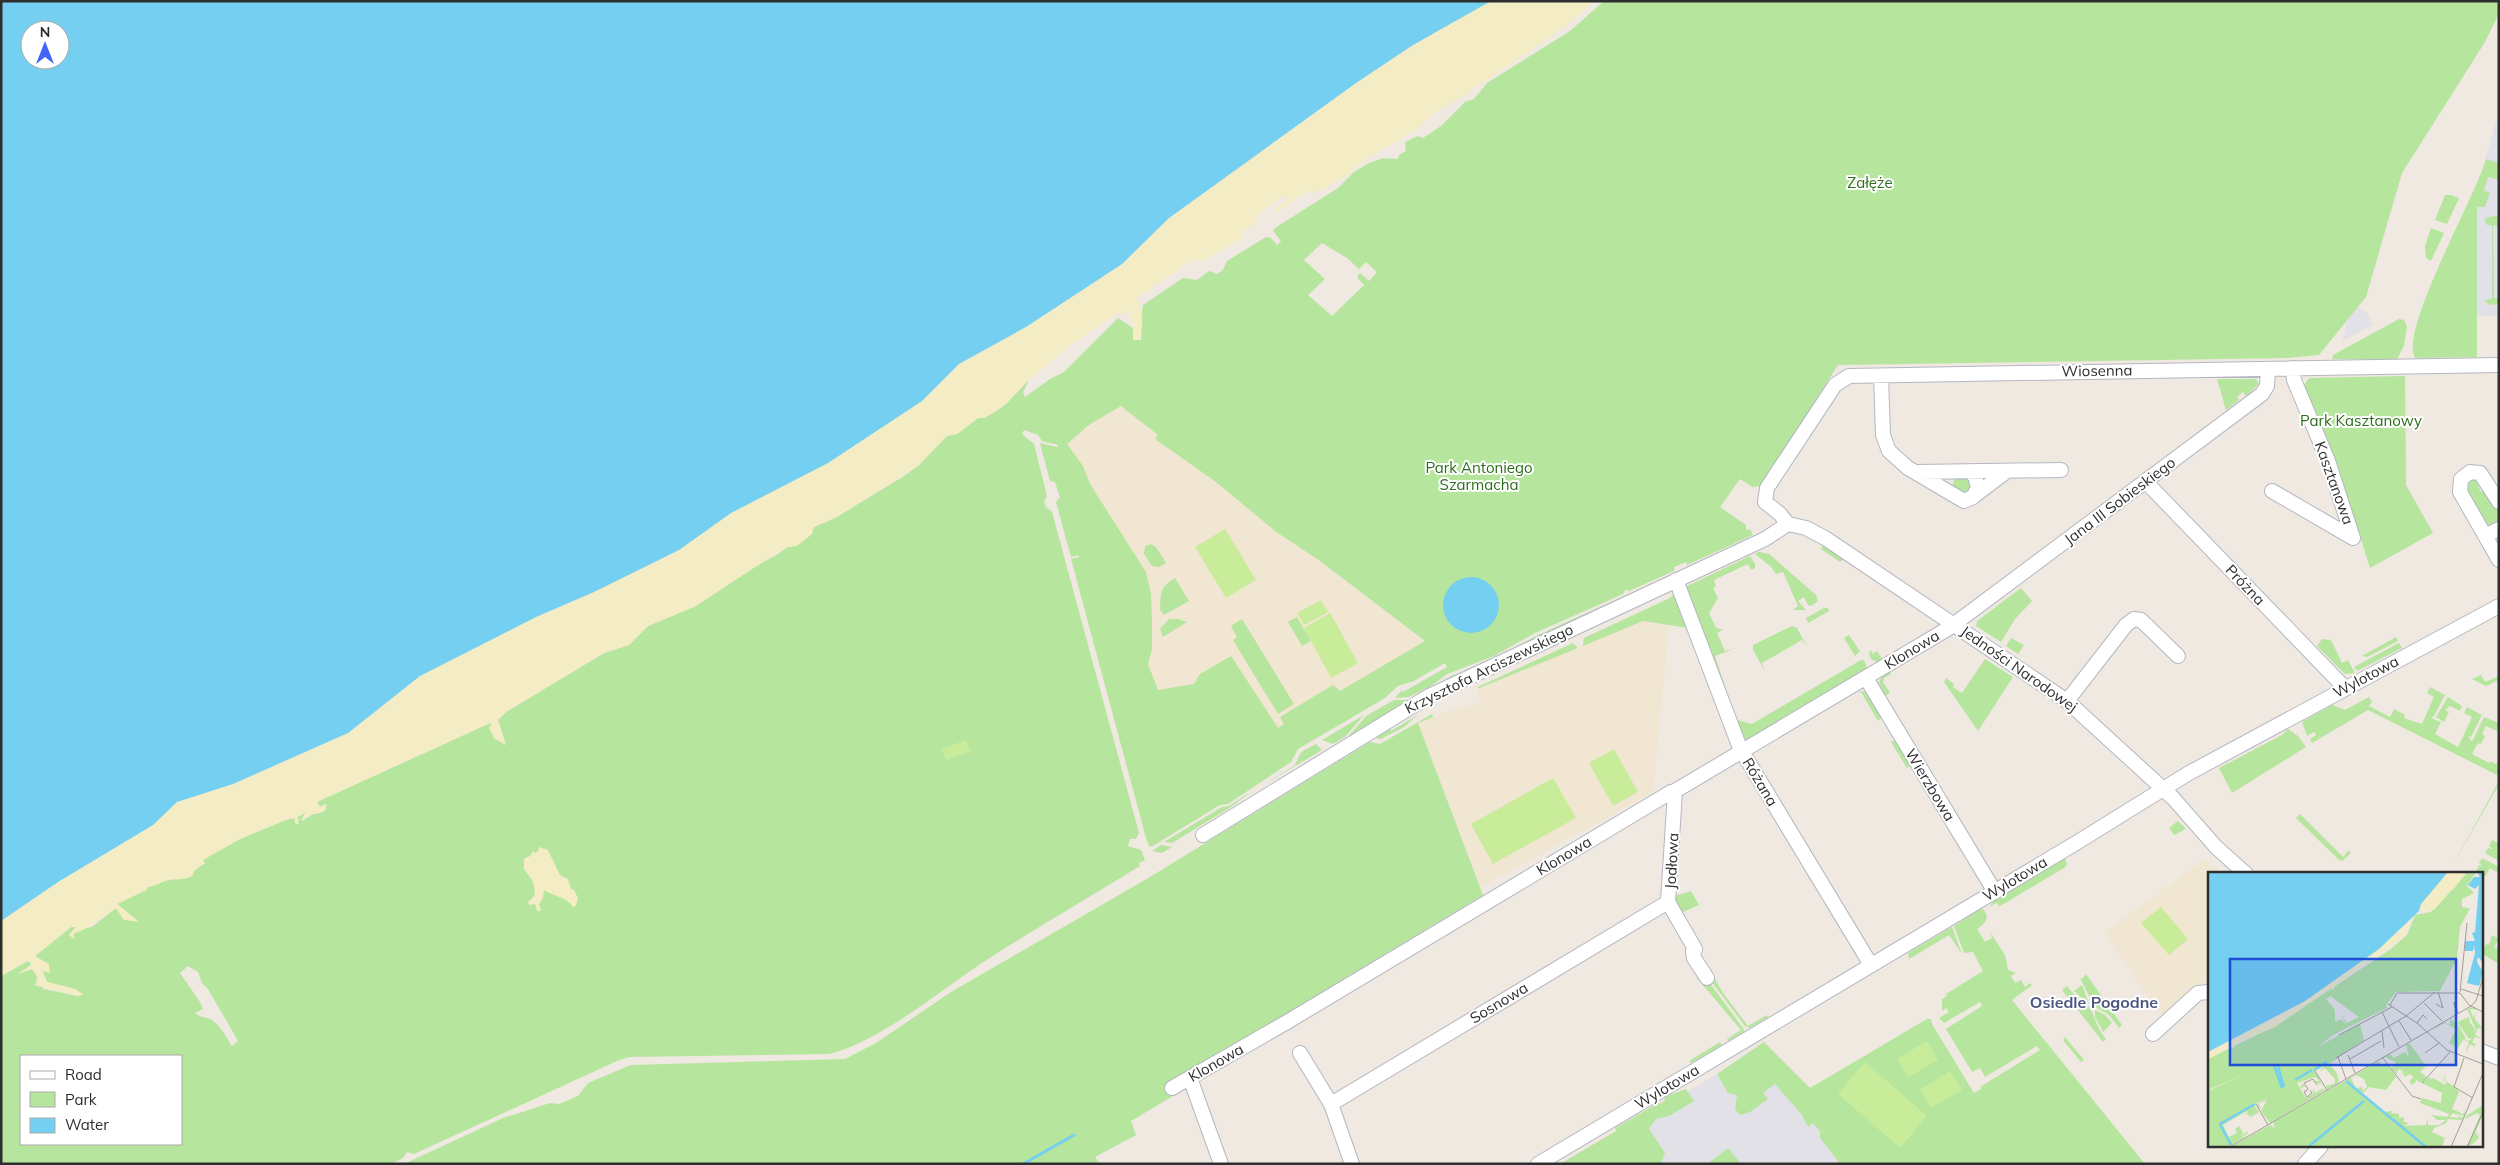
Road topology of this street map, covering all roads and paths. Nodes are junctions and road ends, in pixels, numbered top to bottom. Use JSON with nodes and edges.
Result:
{"nodes":[{"id":1,"x":2499,"y":365,"type":"edge"},
{"id":2,"x":2268,"y":368,"type":"junction"},
{"id":3,"x":2292,"y":368,"type":"junction"},
{"id":4,"x":1881,"y":376,"type":"junction"},
{"id":5,"x":2061,"y":470,"type":"dead end"},
{"id":6,"x":2007,"y":471,"type":"junction"},
{"id":7,"x":1916,"y":472,"type":"junction"},
{"id":8,"x":1963,"y":472,"type":"junction"},
{"id":9,"x":2145,"y":481,"type":"junction"},
{"id":10,"x":2272,"y":491,"type":"dead end"},
{"id":11,"x":1948,"y":493,"type":"junction"},
{"id":12,"x":1973,"y":497,"type":"junction"},
{"id":13,"x":1765,"y":502,"type":"joint"},
{"id":14,"x":2499,"y":502,"type":"edge"},
{"id":15,"x":1788,"y":524,"type":"junction"},
{"id":16,"x":2499,"y":529,"type":"edge"},
{"id":17,"x":2485,"y":536,"type":"junction"},
{"id":18,"x":2499,"y":560,"type":"edge"},
{"id":19,"x":1677,"y":582,"type":"junction"},
{"id":20,"x":2499,"y":606,"type":"edge"},
{"id":21,"x":1954,"y":623,"type":"junction"},
{"id":22,"x":2178,"y":656,"type":"dead end"},
{"id":23,"x":1866,"y":678,"type":"junction"},
{"id":24,"x":2345,"y":688,"type":"junction"},
{"id":25,"x":2067,"y":701,"type":"junction"},
{"id":26,"x":1742,"y":751,"type":"junction"},
{"id":27,"x":2163,"y":789,"type":"junction"},
{"id":28,"x":1675,"y":791,"type":"junction"},
{"id":29,"x":1202,"y":835,"type":"dead end"},
{"id":30,"x":2244,"y":872,"type":"edge"},
{"id":31,"x":1994,"y":892,"type":"junction"},
{"id":32,"x":1668,"y":902,"type":"junction"},
{"id":33,"x":1871,"y":965,"type":"junction"},
{"id":34,"x":1707,"y":978,"type":"dead end"},
{"id":35,"x":2208,"y":992,"type":"edge"},
{"id":36,"x":2153,"y":1034,"type":"dead end"},
{"id":37,"x":2482,"y":1051,"type":"edge"},
{"id":38,"x":1300,"y":1054,"type":"dead end"},
{"id":39,"x":2499,"y":1058,"type":"edge"},
{"id":40,"x":1190,"y":1078,"type":"junction"},
{"id":41,"x":1172,"y":1088,"type":"dead end"},
{"id":42,"x":1330,"y":1104,"type":"junction"},
{"id":43,"x":2319,"y":1148,"type":"edge"},
{"id":44,"x":1221,"y":1164,"type":"edge"},
{"id":45,"x":1352,"y":1164,"type":"edge"},
{"id":46,"x":1538,"y":1164,"type":"edge"},
{"id":47,"x":2305,"y":1164,"type":"edge"}],
"edges":[{"from":1,"to":3,"type":"street","name":"Wiosenna"},
{"from":2,"to":3,"type":"street","name":"Wiosenna"},
{"from":2,"to":4,"type":"street","name":"Wiosenna"},
{"from":2,"to":9,"type":"street","name":"Jana III Sobieskiego"},
{"from":3,"to":10,"type":"street","name":"Kasztanowa"},
{"from":4,"to":7,"type":"street"},
{"from":4,"to":13,"type":"street","name":"Wiosenna"},
{"from":5,"to":6,"type":"street"},
{"from":6,"to":8,"type":"street"},
{"from":6,"to":12,"type":"street"},
{"from":7,"to":8,"type":"street"},
{"from":7,"to":11,"type":"street"},
{"from":8,"to":11,"type":"street"},
{"from":8,"to":12,"type":"street"},
{"from":9,"to":21,"type":"street","name":"Jana III Sobieskiego"},
{"from":9,"to":24,"type":"street","name":"Próżna"},
{"from":11,"to":12,"type":"street"},
{"from":13,"to":15,"type":"street","name":"Jedności Narodowej"},
{"from":14,"to":17,"type":"street"},
{"from":15,"to":19,"type":"street","name":"Krzysztofa Arciszewskiego"},
{"from":15,"to":21,"type":"street","name":"Jedności Narodowej"},
{"from":16,"to":17,"type":"street"},
{"from":17,"to":18,"type":"street"},
{"from":19,"to":26,"type":"street","name":"Różana"},
{"from":19,"to":29,"type":"street","name":"Krzysztofa Arciszewskiego"},
{"from":20,"to":24,"type":"street","name":"Wylotowa"},
{"from":21,"to":23,"type":"street","name":"Klonowa"},
{"from":21,"to":25,"type":"street","name":"Jedności Narodowej"},
{"from":22,"to":25,"type":"street"},
{"from":23,"to":26,"type":"street","name":"Klonowa"},
{"from":23,"to":31,"type":"street","name":"Wierzbowa"},
{"from":24,"to":27,"type":"street","name":"Wylotowa"},
{"from":25,"to":27,"type":"street","name":"Jedności Narodowej"},
{"from":26,"to":28,"type":"street","name":"Klonowa"},
{"from":26,"to":33,"type":"street","name":"Różana"},
{"from":27,"to":30,"type":"street","name":"Jedności Narodowej"},
{"from":27,"to":31,"type":"street","name":"Wylotowa"},
{"from":28,"to":32,"type":"street","name":"Jodłowa"},
{"from":28,"to":40,"type":"street","name":"Klonowa"},
{"from":31,"to":33,"type":"street","name":"Wylotowa"},
{"from":32,"to":34,"type":"street","name":"Jodłowa"},
{"from":32,"to":42,"type":"street","name":"Sosnowa"},
{"from":33,"to":46,"type":"street","name":"Wylotowa"},
{"from":35,"to":36,"type":"street"},
{"from":37,"to":39,"type":"street"},
{"from":38,"to":42,"type":"street"},
{"from":40,"to":41,"type":"street","name":"Klonowa"},
{"from":40,"to":44,"type":"street"},
{"from":42,"to":45,"type":"street"},
{"from":43,"to":47,"type":"street"}]}
